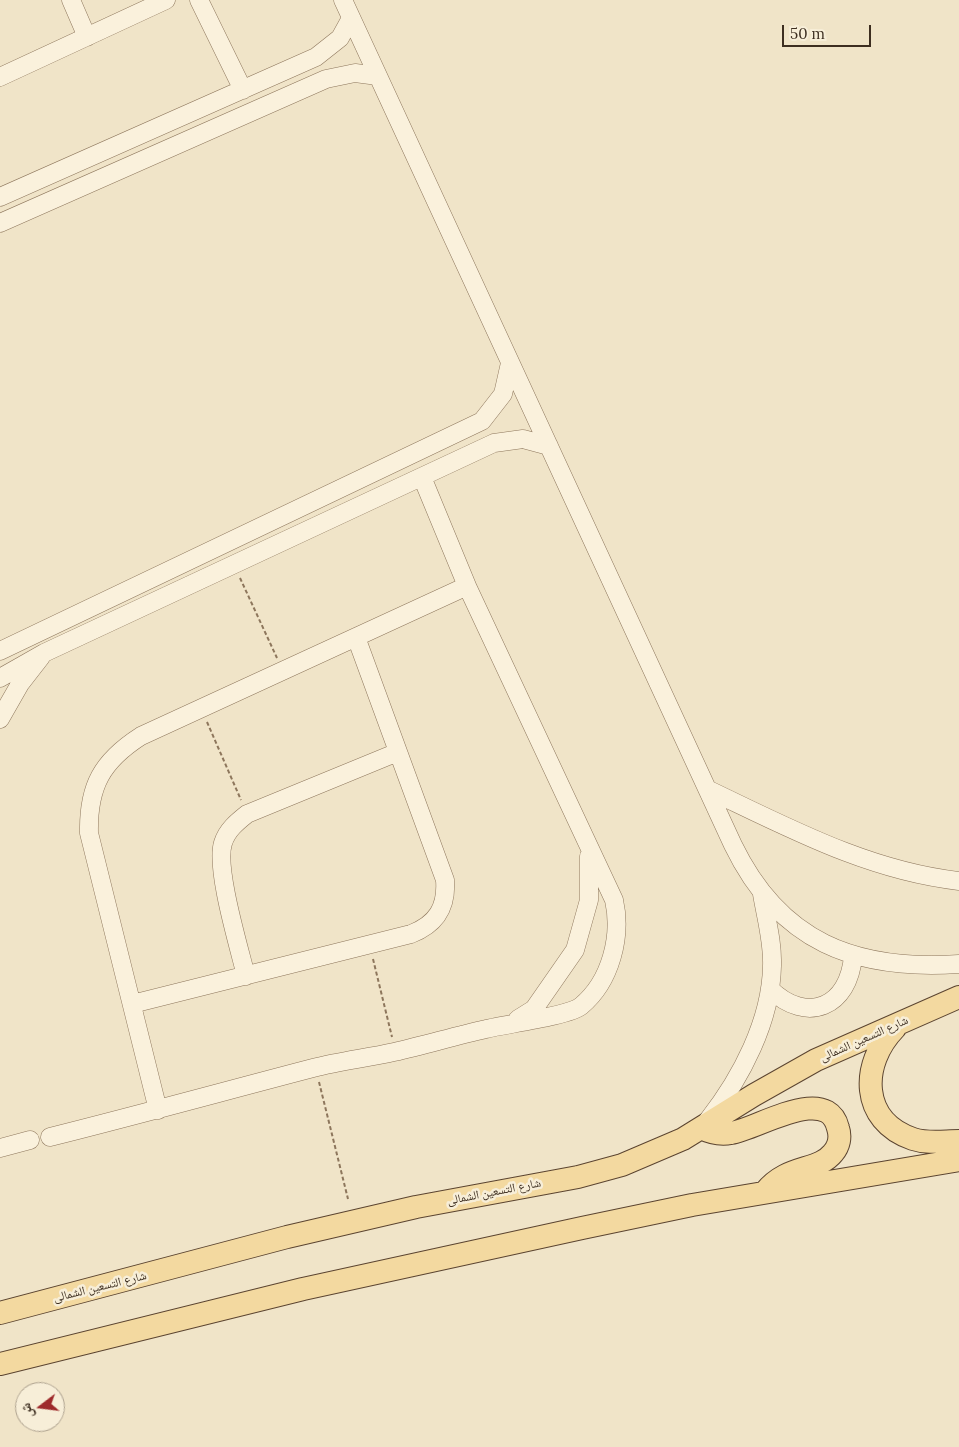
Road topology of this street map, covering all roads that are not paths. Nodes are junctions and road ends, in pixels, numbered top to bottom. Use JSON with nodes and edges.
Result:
{"nodes":[{"id":1,"x":71,"y":0,"type":"edge"},
{"id":2,"x":166,"y":0,"type":"edge"},
{"id":3,"x":199,"y":0,"type":"edge"},
{"id":4,"x":343,"y":0,"type":"edge"},
{"id":5,"x":351,"y":18,"type":"junction"},
{"id":6,"x":87,"y":36,"type":"junction"},
{"id":7,"x":378,"y":76,"type":"junction"},
{"id":8,"x":0,"y":77,"type":"edge"},
{"id":9,"x":243,"y":90,"type":"junction"},
{"id":10,"x":0,"y":197,"type":"edge"},
{"id":11,"x":0,"y":223,"type":"edge"},
{"id":12,"x":510,"y":363,"type":"junction"},
{"id":13,"x":482,"y":421,"type":"junction"},
{"id":14,"x":494,"y":443,"type":"junction"},
{"id":15,"x":549,"y":446,"type":"junction"},
{"id":16,"x":422,"y":477,"type":"junction"},
{"id":17,"x":240,"y":537,"type":"junction"},
{"id":18,"x":241,"y":561,"type":"junction"},
{"id":19,"x":467,"y":586,"type":"junction"},
{"id":20,"x":356,"y":637,"type":"junction"},
{"id":21,"x":0,"y":651,"type":"edge"},
{"id":22,"x":44,"y":653,"type":"junction"},
{"id":23,"x":0,"y":678,"type":"edge"},
{"id":24,"x":0,"y":719,"type":"edge"},
{"id":25,"x":398,"y":752,"type":"junction"},
{"id":26,"x":709,"y":790,"type":"junction"},
{"id":27,"x":589,"y":850,"type":"junction"},
{"id":28,"x":959,"y":881,"type":"edge"},
{"id":29,"x":762,"y":894,"type":"junction"},
{"id":30,"x":853,"y":956,"type":"junction"},
{"id":31,"x":959,"y":964,"type":"edge"},
{"id":32,"x":246,"y":976,"type":"junction"},
{"id":33,"x":770,"y":989,"type":"junction"},
{"id":34,"x":959,"y":997,"type":"edge"},
{"id":35,"x":132,"y":1004,"type":"junction"},
{"id":36,"x":513,"y":1022,"type":"junction"},
{"id":37,"x":899,"y":1024,"type":"junction"},
{"id":38,"x":158,"y":1110,"type":"junction"},
{"id":39,"x":701,"y":1128,"type":"junction"},
{"id":40,"x":50,"y":1137,"type":"dead end"},
{"id":41,"x":30,"y":1140,"type":"dead end"},
{"id":42,"x":959,"y":1141,"type":"edge"},
{"id":43,"x":0,"y":1148,"type":"edge"},
{"id":44,"x":959,"y":1160,"type":"edge"},
{"id":45,"x":764,"y":1193,"type":"junction"},
{"id":46,"x":0,"y":1312,"type":"edge"},
{"id":47,"x":0,"y":1364,"type":"edge"}],
"edges":[{"from":1,"to":6,"type":"street"},
{"from":2,"to":6,"type":"street"},
{"from":3,"to":9,"type":"street"},
{"from":4,"to":5,"type":"street"},
{"from":5,"to":7,"type":"street"},
{"from":5,"to":9,"type":"street"},
{"from":6,"to":8,"type":"street"},
{"from":7,"to":11,"type":"street"},
{"from":7,"to":12,"type":"street"},
{"from":9,"to":10,"type":"street"},
{"from":12,"to":13,"type":"street"},
{"from":12,"to":15,"type":"street"},
{"from":13,"to":14,"type":"street"},
{"from":13,"to":17,"type":"street"},
{"from":14,"to":15,"type":"street"},
{"from":14,"to":16,"type":"street"},
{"from":15,"to":26,"type":"street"},
{"from":16,"to":18,"type":"street"},
{"from":16,"to":19,"type":"street"},
{"from":17,"to":18,"type":"street"},
{"from":17,"to":21,"type":"street"},
{"from":18,"to":22,"type":"street"},
{"from":19,"to":20,"type":"street"},
{"from":19,"to":27,"type":"street"},
{"from":20,"to":25,"type":"street"},
{"from":20,"to":35,"type":"street"},
{"from":22,"to":23,"type":"street"},
{"from":22,"to":24,"type":"street"},
{"from":25,"to":32,"type":"street"},
{"from":25,"to":32,"type":"street"},
{"from":26,"to":28,"type":"street"},
{"from":26,"to":29,"type":"street"},
{"from":27,"to":36,"type":"street"},
{"from":27,"to":36,"type":"street"},
{"from":29,"to":30,"type":"street"},
{"from":29,"to":33,"type":"street"},
{"from":30,"to":31,"type":"street"},
{"from":30,"to":33,"type":"street"},
{"from":32,"to":35,"type":"street"},
{"from":33,"to":39,"type":"street"},
{"from":34,"to":37,"type":"main road","name":"شارع التسعين الشمالى"},
{"from":35,"to":38,"type":"street"},
{"from":36,"to":38,"type":"street"},
{"from":37,"to":39,"type":"main road","name":"شارع التسعين الشمالى"},
{"from":37,"to":42,"type":"main road"},
{"from":38,"to":40,"type":"street"},
{"from":39,"to":45,"type":"main road"},
{"from":39,"to":46,"type":"main road","name":"شارع التسعين الشمالى"},
{"from":41,"to":43,"type":"street"},
{"from":44,"to":45,"type":"main road"},
{"from":45,"to":47,"type":"main road"}]}
